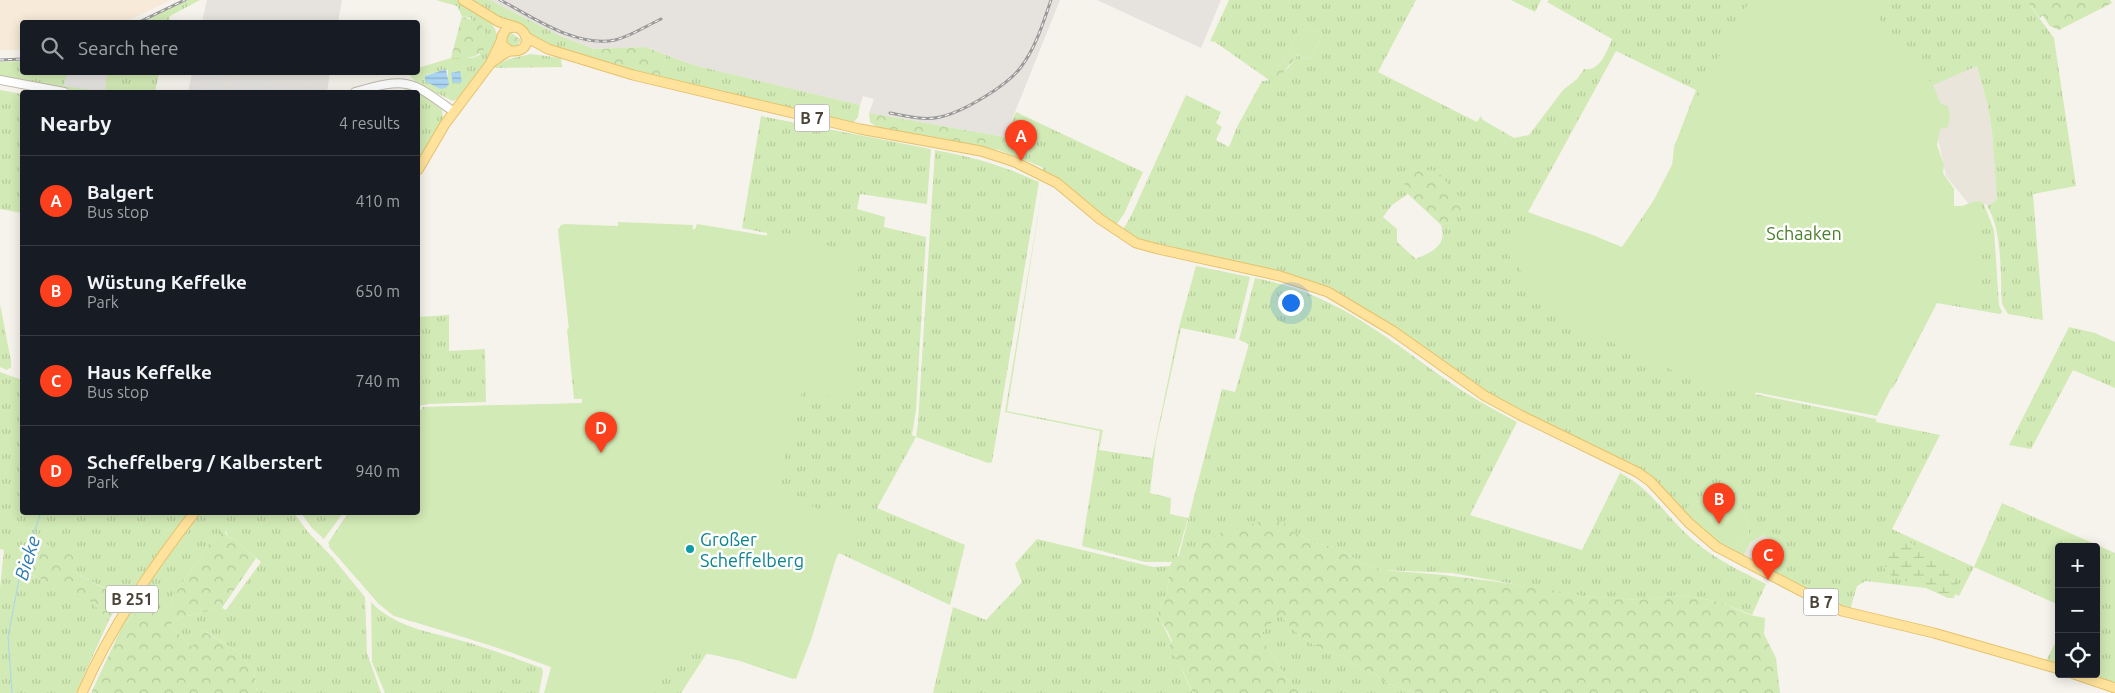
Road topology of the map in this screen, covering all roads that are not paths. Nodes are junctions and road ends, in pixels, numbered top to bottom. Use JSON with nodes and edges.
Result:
{"nodes":[{"id":1,"x":463,"y":0,"type":"edge"},
{"id":2,"x":492,"y":18,"type":"junction"},
{"id":3,"x":513,"y":26,"type":"junction"},
{"id":4,"x":526,"y":36,"type":"junction"},
{"id":5,"x":501,"y":39,"type":"junction"},
{"id":6,"x":522,"y":49,"type":"junction"},
{"id":7,"x":548,"y":49,"type":"junction"},
{"id":8,"x":510,"y":51,"type":"junction"},
{"id":9,"x":490,"y":64,"type":"junction"},
{"id":10,"x":0,"y":80,"type":"edge"},
{"id":11,"x":53,"y":90,"type":"edge"},
{"id":12,"x":362,"y":90,"type":"edge"},
{"id":13,"x":454,"y":112,"type":"junction"},
{"id":14,"x":420,"y":167,"type":"edge"},
{"id":15,"x":193,"y":515,"type":"edge"},
{"id":16,"x":2055,"y":668,"type":"edge"},
{"id":17,"x":2086,"y":678,"type":"edge"},
{"id":18,"x":2115,"y":688,"type":"edge"},
{"id":19,"x":82,"y":693,"type":"edge"}],
"edges":[{"from":1,"to":2,"type":"main road","number":"B 7"},
{"from":2,"to":3,"type":"main road","number":"B 7"},
{"from":2,"to":5,"type":"main road","number":"B 7"},
{"from":3,"to":4,"type":"main road","number":"B 7"},
{"from":3,"to":5,"type":"main road"},
{"from":4,"to":6,"type":"main road"},
{"from":4,"to":7,"type":"main road","number":"B 7"},
{"from":5,"to":8,"type":"main road","number":"B 7"},
{"from":5,"to":9,"type":"main road"},
{"from":6,"to":7,"type":"main road","number":"B 7"},
{"from":6,"to":8,"type":"main road","number":"B 7"},
{"from":7,"to":16,"type":"main road","number":"B 7"},
{"from":8,"to":9,"type":"main road"},
{"from":9,"to":13,"type":"main road"},
{"from":10,"to":11,"type":"street"},
{"from":12,"to":13,"type":"street"},
{"from":13,"to":14,"type":"main road"},
{"from":15,"to":19,"type":"main road","number":"B 251"},
{"from":17,"to":18,"type":"main road"}]}
